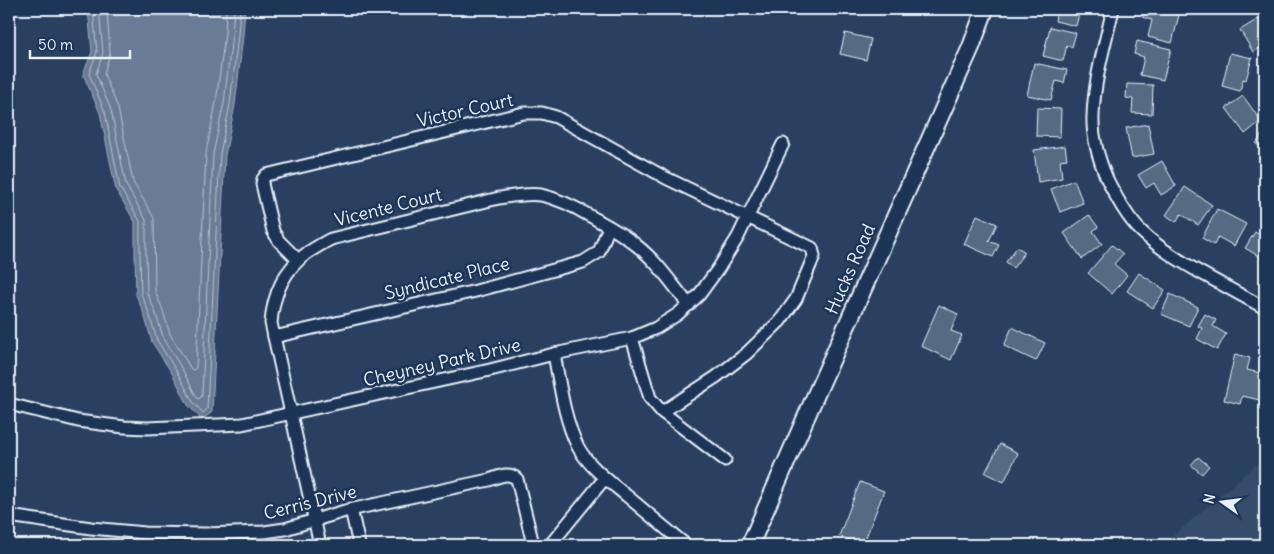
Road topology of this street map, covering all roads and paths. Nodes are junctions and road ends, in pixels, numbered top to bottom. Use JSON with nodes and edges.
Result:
{"nodes":[{"id":1,"x":985,"y":9,"type":"edge"},
{"id":2,"x":1113,"y":9,"type":"edge"},
{"id":3,"x":783,"y":144,"type":"dead end"},
{"id":4,"x":748,"y":218,"type":"junction"},
{"id":5,"x":609,"y":227,"type":"junction"},
{"id":6,"x":298,"y":260,"type":"junction"},
{"id":7,"x":688,"y":305,"type":"junction"},
{"id":8,"x":1261,"y":306,"type":"dead end"},
{"id":9,"x":274,"y":337,"type":"junction"},
{"id":10,"x":632,"y":338,"type":"junction"},
{"id":11,"x":554,"y":354,"type":"junction"},
{"id":12,"x":9,"y":404,"type":"edge"},
{"id":13,"x":662,"y":412,"type":"junction"},
{"id":14,"x":291,"y":414,"type":"junction"},
{"id":15,"x":725,"y":460,"type":"dead end"},
{"id":16,"x":605,"y":478,"type":"junction"},
{"id":17,"x":351,"y":509,"type":"junction"},
{"id":18,"x":9,"y":516,"type":"edge"},
{"id":19,"x":314,"y":520,"type":"junction"},
{"id":20,"x":163,"y":533,"type":"junction"},
{"id":21,"x":163,"y":545,"type":"edge"},
{"id":22,"x":320,"y":545,"type":"edge"},
{"id":23,"x":359,"y":545,"type":"edge"},
{"id":24,"x":534,"y":545,"type":"edge"},
{"id":25,"x":550,"y":545,"type":"edge"},
{"id":26,"x":686,"y":545,"type":"edge"},
{"id":27,"x":750,"y":545,"type":"edge"}],
"edges":[{"from":1,"to":27,"type":"main road","name":"Hucks Road"},
{"from":2,"to":8,"type":"street"},
{"from":3,"to":4,"type":"street","name":"Cheyney Park Drive"},
{"from":4,"to":6,"type":"street","name":"Victor Court"},
{"from":4,"to":7,"type":"street","name":"Cheyney Park Drive"},
{"from":4,"to":13,"type":"street","name":"Victor Court"},
{"from":5,"to":6,"type":"street","name":"Vicente Court"},
{"from":5,"to":7,"type":"street","name":"Vicente Court"},
{"from":5,"to":9,"type":"street","name":"Syndicate Place"},
{"from":6,"to":9,"type":"street","name":"Vicente Court"},
{"from":7,"to":10,"type":"street","name":"Cheyney Park Drive"},
{"from":9,"to":14,"type":"street","name":"Vicente Court"},
{"from":10,"to":11,"type":"street","name":"Cheyney Park Drive"},
{"from":10,"to":13,"type":"street"},
{"from":11,"to":14,"type":"street","name":"Cheyney Park Drive"},
{"from":11,"to":16,"type":"street"},
{"from":12,"to":14,"type":"street","name":"Cheyney Park Drive"},
{"from":13,"to":15,"type":"street"},
{"from":14,"to":19,"type":"street","name":"Vicente Court"},
{"from":16,"to":25,"type":"street"},
{"from":16,"to":26,"type":"street"},
{"from":17,"to":19,"type":"street","name":"Cerris Drive"},
{"from":17,"to":23,"type":"street"},
{"from":17,"to":24,"type":"street","name":"Cerris Drive"},
{"from":18,"to":20,"type":"street","name":"Cerris Drive"},
{"from":19,"to":20,"type":"street","name":"Cerris Drive"},
{"from":19,"to":22,"type":"street","name":"Vicente Court"},
{"from":20,"to":21,"type":"street"}]}
